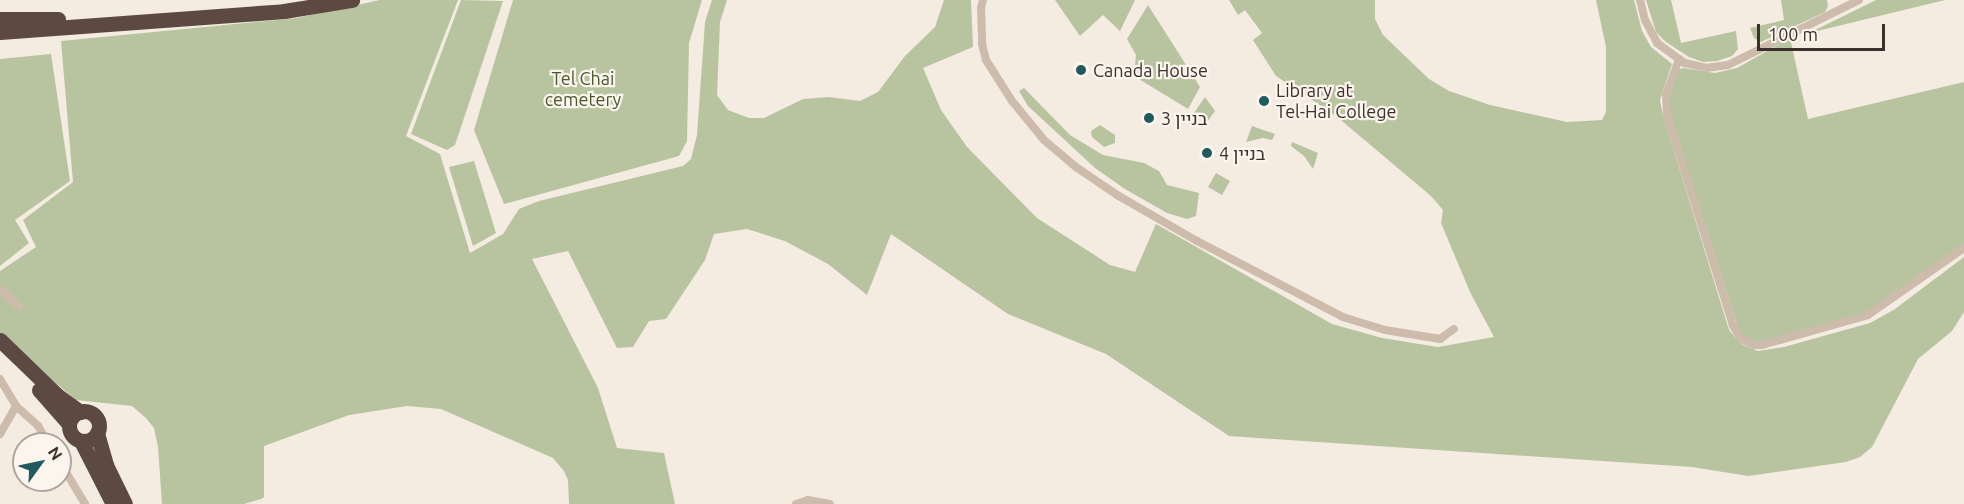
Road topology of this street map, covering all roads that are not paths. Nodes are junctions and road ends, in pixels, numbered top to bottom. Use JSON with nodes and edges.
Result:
{"nodes":[{"id":1,"x":352,"y":0,"type":"edge"},
{"id":2,"x":983,"y":0,"type":"edge"},
{"id":3,"x":1640,"y":0,"type":"edge"},
{"id":4,"x":1859,"y":0,"type":"edge"},
{"id":5,"x":0,"y":19,"type":"edge"},
{"id":6,"x":166,"y":19,"type":"junction"},
{"id":7,"x":0,"y":32,"type":"edge"},
{"id":8,"x":1679,"y":59,"type":"junction"},
{"id":9,"x":1964,"y":248,"type":"edge"},
{"id":10,"x":0,"y":289,"type":"edge"},
{"id":11,"x":19,"y":307,"type":"dead end"},
{"id":12,"x":1454,"y":328,"type":"dead end"},
{"id":13,"x":0,"y":340,"type":"edge"},
{"id":14,"x":0,"y":353,"type":"edge"},
{"id":15,"x":0,"y":379,"type":"edge"},
{"id":16,"x":16,"y":406,"type":"junction"},
{"id":17,"x":80,"y":412,"type":"junction"},
{"id":18,"x":69,"y":424,"type":"junction"},
{"id":19,"x":42,"y":432,"type":"edge"},
{"id":20,"x":97,"y":433,"type":"junction"},
{"id":21,"x":0,"y":434,"type":"edge"},
{"id":22,"x":81,"y":441,"type":"junction"},
{"id":23,"x":72,"y":482,"type":"edge"},
{"id":24,"x":85,"y":504,"type":"edge"},
{"id":25,"x":113,"y":504,"type":"edge"},
{"id":26,"x":125,"y":504,"type":"edge"},
{"id":27,"x":796,"y":504,"type":"edge"},
{"id":28,"x":830,"y":504,"type":"edge"}],
"edges":[{"from":1,"to":6,"type":"highway"},
{"from":2,"to":12,"type":"street"},
{"from":3,"to":8,"type":"street"},
{"from":4,"to":8,"type":"street"},
{"from":5,"to":6,"type":"highway"},
{"from":6,"to":7,"type":"highway"},
{"from":8,"to":9,"type":"street"},
{"from":10,"to":11,"type":"street"},
{"from":13,"to":17,"type":"highway"},
{"from":14,"to":18,"type":"highway"},
{"from":15,"to":16,"type":"street"},
{"from":16,"to":19,"type":"street"},
{"from":16,"to":21,"type":"street"},
{"from":17,"to":18,"type":"highway"},
{"from":17,"to":20,"type":"highway"},
{"from":18,"to":22,"type":"highway"},
{"from":20,"to":22,"type":"highway"},
{"from":20,"to":26,"type":"highway"},
{"from":22,"to":25,"type":"highway"},
{"from":23,"to":24,"type":"street"},
{"from":27,"to":28,"type":"street"}]}
